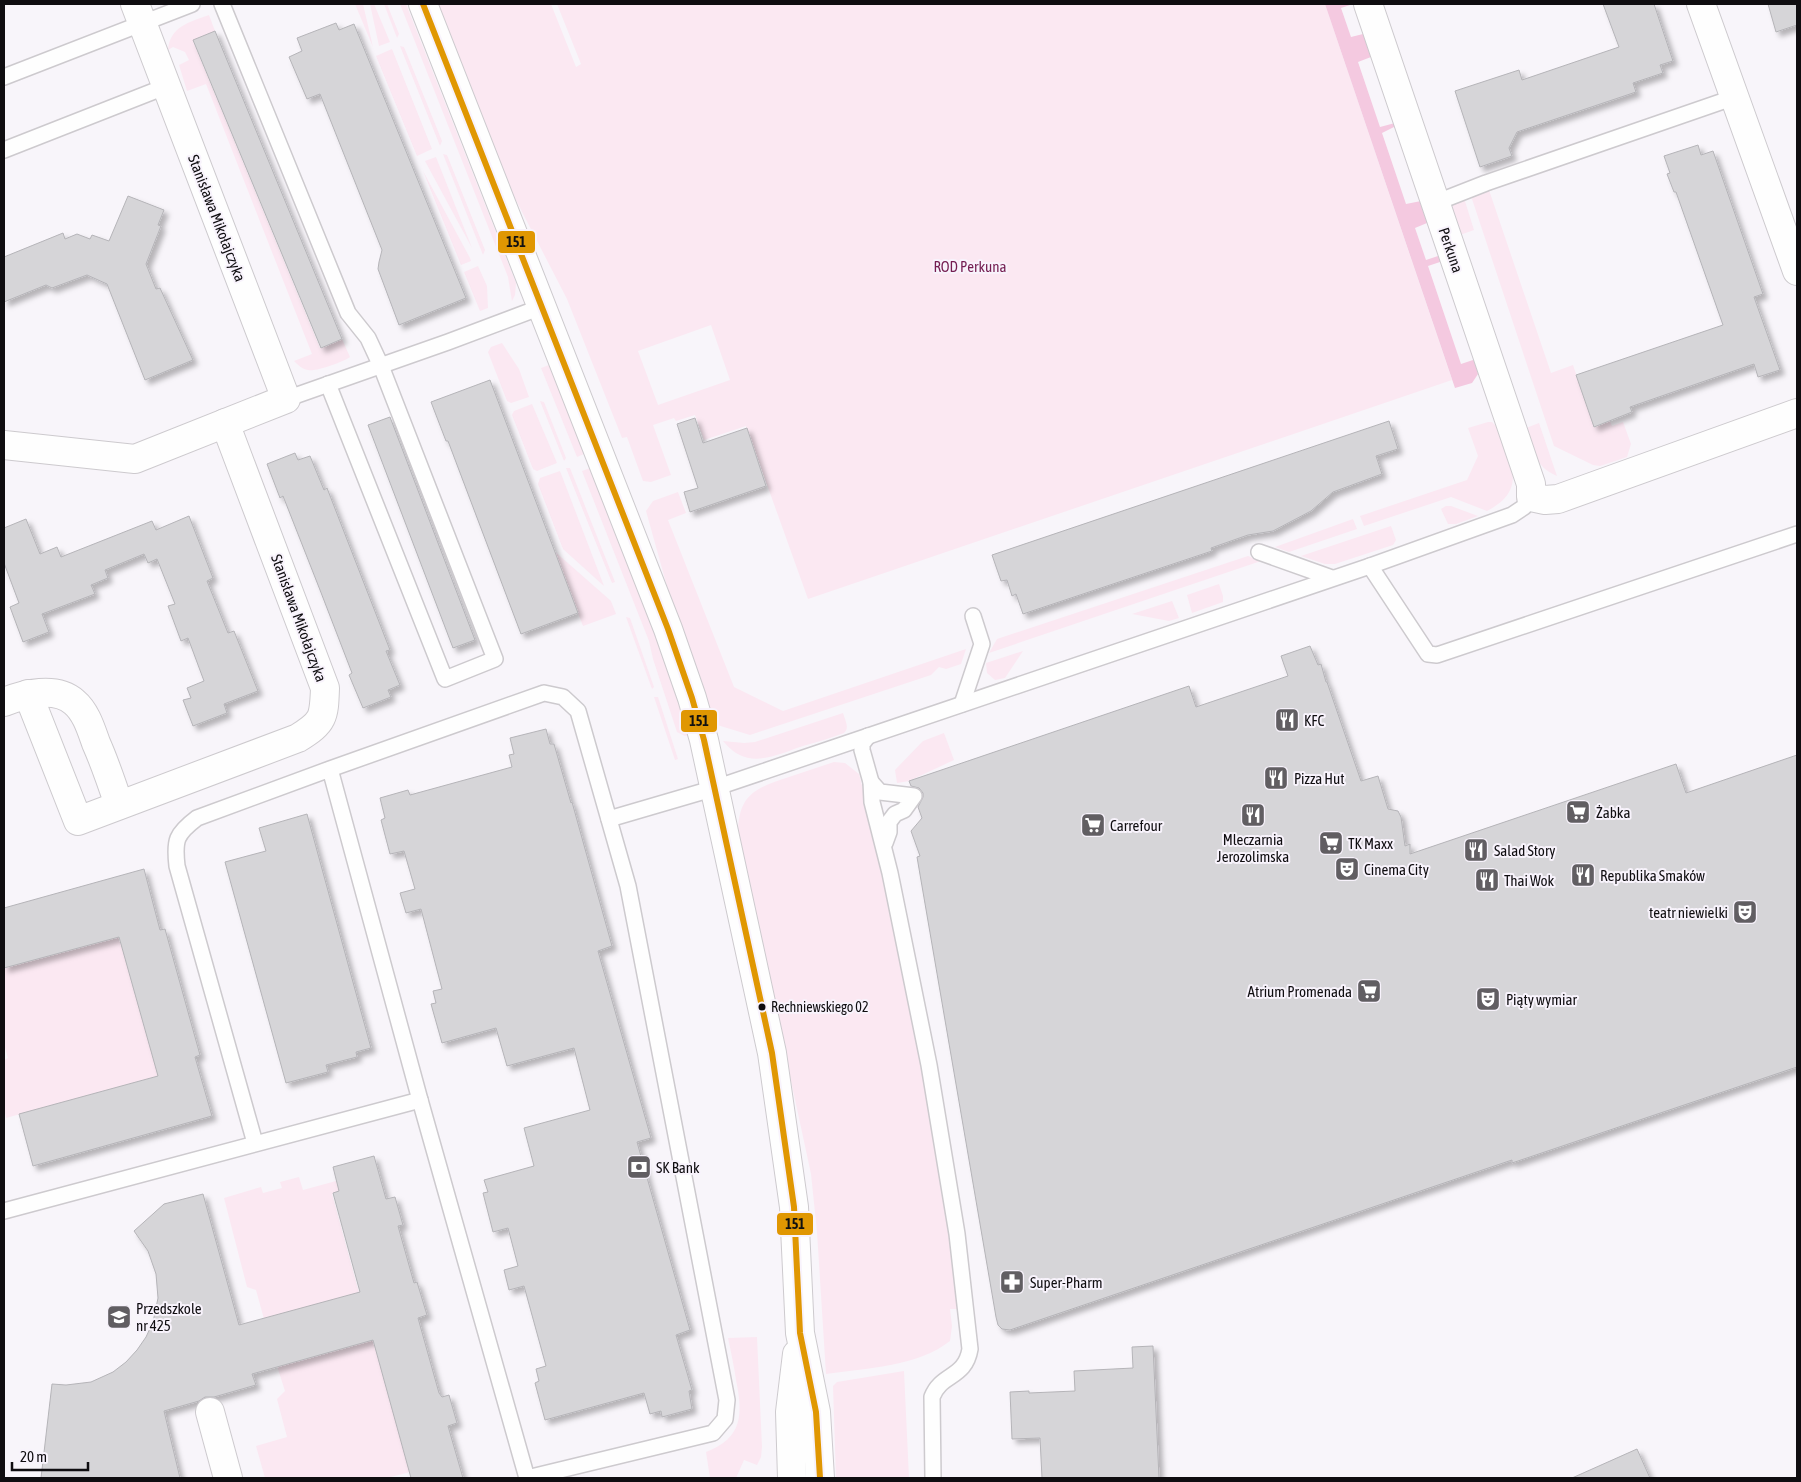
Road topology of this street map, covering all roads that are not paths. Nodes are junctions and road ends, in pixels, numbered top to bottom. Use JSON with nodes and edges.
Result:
{"nodes":[{"id":1,"x":192,"y":4,"type":"edge"},
{"id":2,"x":222,"y":4,"type":"edge"},
{"id":3,"x":423,"y":4,"type":"edge"},
{"id":4,"x":1368,"y":4,"type":"edge"},
{"id":5,"x":1702,"y":4,"type":"edge"},
{"id":6,"x":139,"y":14,"type":"edge"},
{"id":7,"x":4,"y":77,"type":"edge"},
{"id":8,"x":167,"y":86,"type":"junction"},
{"id":9,"x":1735,"y":97,"type":"junction"},
{"id":10,"x":4,"y":150,"type":"edge"},
{"id":11,"x":1435,"y":202,"type":"junction"},
{"id":12,"x":1797,"y":271,"type":"edge"},
{"id":13,"x":541,"y":307,"type":"junction"},
{"id":14,"x":381,"y":366,"type":"junction"},
{"id":15,"x":328,"y":384,"type":"junction"},
{"id":16,"x":286,"y":399,"type":"junction"},
{"id":17,"x":1797,"y":413,"type":"edge"},
{"id":18,"x":225,"y":423,"type":"junction"},
{"id":19,"x":4,"y":445,"type":"edge"},
{"id":20,"x":1531,"y":497,"type":"junction"},
{"id":21,"x":1797,"y":534,"type":"edge"},
{"id":22,"x":1259,"y":552,"type":"dead end"},
{"id":23,"x":1370,"y":566,"type":"junction"},
{"id":24,"x":1332,"y":578,"type":"junction"},
{"id":25,"x":973,"y":616,"type":"dead end"},
{"id":26,"x":16,"y":698,"type":"edge"},
{"id":27,"x":962,"y":704,"type":"junction"},
{"id":28,"x":868,"y":736,"type":"junction"},
{"id":29,"x":330,"y":769,"type":"junction"},
{"id":30,"x":871,"y":782,"type":"junction"},
{"id":31,"x":715,"y":788,"type":"junction"},
{"id":32,"x":119,"y":805,"type":"junction"},
{"id":33,"x":609,"y":819,"type":"junction"},
{"id":34,"x":884,"y":852,"type":"junction"},
{"id":35,"x":420,"y":1100,"type":"junction"},
{"id":36,"x":255,"y":1143,"type":"junction"},
{"id":37,"x":4,"y":1212,"type":"edge"},
{"id":38,"x":800,"y":1333,"type":"junction"},
{"id":39,"x":210,"y":1412,"type":"dead end"},
{"id":40,"x":228,"y":1478,"type":"edge"},
{"id":41,"x":792,"y":1478,"type":"edge"},
{"id":42,"x":820,"y":1478,"type":"edge"},
{"id":43,"x":933,"y":1478,"type":"edge"}],
"edges":[{"from":1,"to":6,"type":"lane"},
{"from":2,"to":14,"type":"lane"},
{"from":3,"to":13,"type":"street"},
{"from":4,"to":11,"type":"street","name":"Perkuna"},
{"from":5,"to":9,"type":"street"},
{"from":6,"to":7,"type":"lane"},
{"from":6,"to":8,"type":"street","name":"Stanisława Mikołajczyka"},
{"from":8,"to":10,"type":"lane"},
{"from":8,"to":16,"type":"street","name":"Stanisława Mikołajczyka"},
{"from":9,"to":11,"type":"lane"},
{"from":9,"to":12,"type":"street"},
{"from":11,"to":20,"type":"street","name":"Perkuna"},
{"from":13,"to":14,"type":"lane"},
{"from":13,"to":31,"type":"street"},
{"from":14,"to":15,"type":"lane"},
{"from":14,"to":15,"type":"lane"},
{"from":15,"to":16,"type":"lane"},
{"from":16,"to":18,"type":"street"},
{"from":17,"to":20,"type":"street"},
{"from":18,"to":19,"type":"street"},
{"from":18,"to":32,"type":"street","name":"Stanisława Mikołajczyka"},
{"from":20,"to":23,"type":"lane"},
{"from":21,"to":23,"type":"lane"},
{"from":22,"to":24,"type":"lane"},
{"from":23,"to":24,"type":"lane"},
{"from":24,"to":27,"type":"lane"},
{"from":25,"to":27,"type":"lane"},
{"from":26,"to":32,"type":"street"},
{"from":26,"to":32,"type":"street","name":"Stanisława Mikołajczyka"},
{"from":27,"to":28,"type":"lane"},
{"from":28,"to":30,"type":"lane"},
{"from":28,"to":31,"type":"lane"},
{"from":29,"to":33,"type":"lane"},
{"from":29,"to":35,"type":"lane"},
{"from":29,"to":36,"type":"lane"},
{"from":30,"to":34,"type":"lane"},
{"from":30,"to":34,"type":"lane"},
{"from":31,"to":33,"type":"lane"},
{"from":31,"to":38,"type":"street"},
{"from":33,"to":35,"type":"lane"},
{"from":34,"to":43,"type":"lane"},
{"from":35,"to":36,"type":"lane"},
{"from":36,"to":37,"type":"lane"},
{"from":38,"to":41,"type":"street"},
{"from":38,"to":42,"type":"street"},
{"from":39,"to":40,"type":"street"}]}
